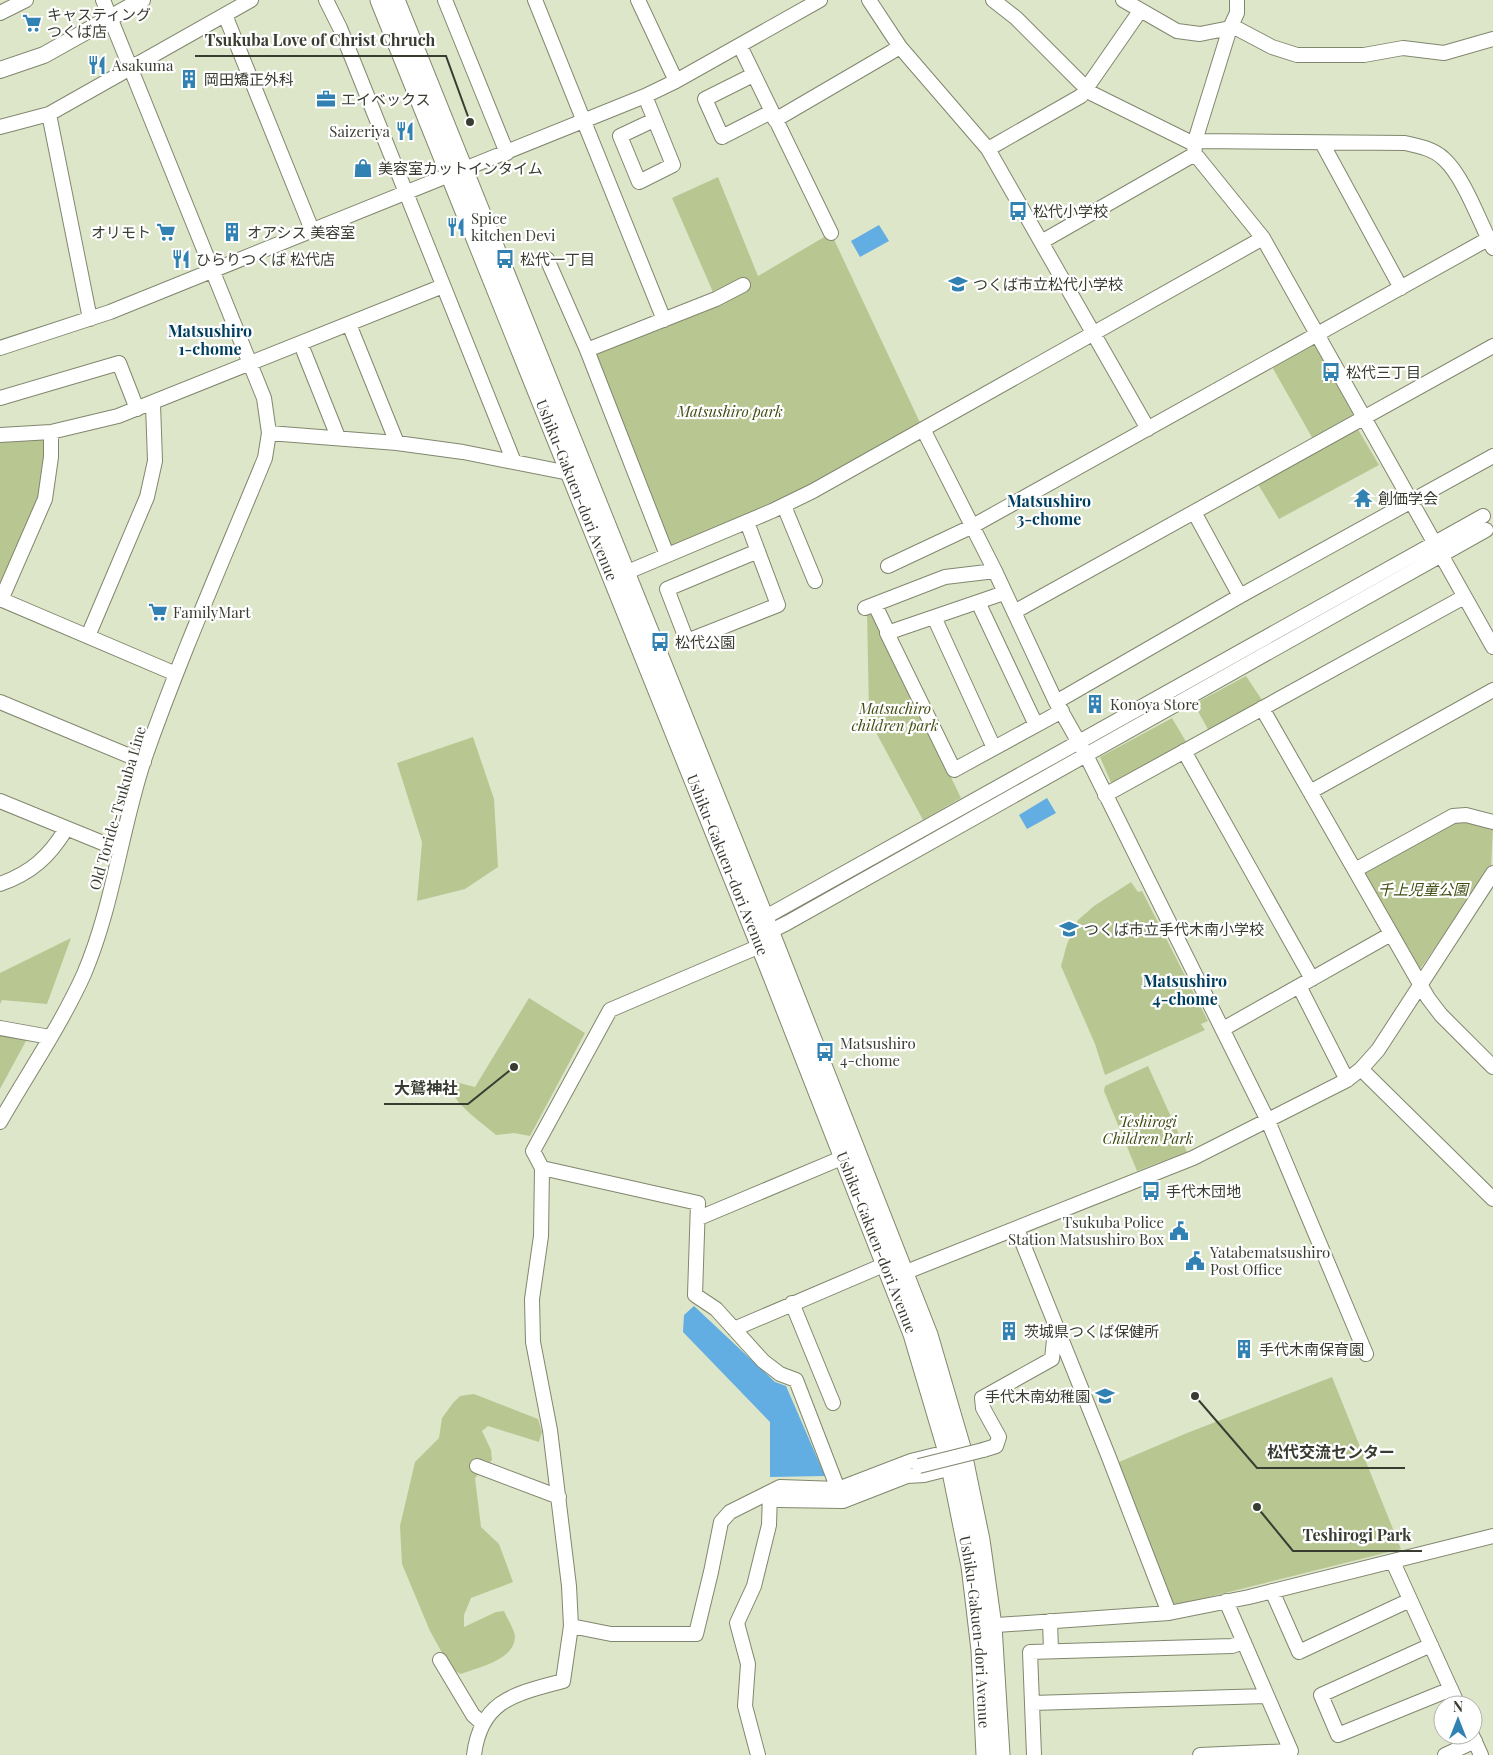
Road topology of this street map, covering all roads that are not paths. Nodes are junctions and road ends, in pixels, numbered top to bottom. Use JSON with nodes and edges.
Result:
{"nodes":[{"id":1,"x":26,"y":0,"type":"edge"},
{"id":2,"x":103,"y":0,"type":"edge"},
{"id":3,"x":142,"y":0,"type":"edge"},
{"id":4,"x":251,"y":0,"type":"edge"},
{"id":5,"x":326,"y":0,"type":"edge"},
{"id":6,"x":380,"y":0,"type":"edge"},
{"id":7,"x":395,"y":0,"type":"edge"},
{"id":8,"x":445,"y":0,"type":"edge"},
{"id":9,"x":535,"y":0,"type":"edge"},
{"id":10,"x":638,"y":0,"type":"edge"},
{"id":11,"x":820,"y":0,"type":"edge"},
{"id":12,"x":869,"y":0,"type":"edge"},
{"id":13,"x":993,"y":0,"type":"edge"},
{"id":14,"x":1123,"y":0,"type":"edge"},
{"id":15,"x":1236,"y":0,"type":"edge"},
{"id":16,"x":3,"y":8,"type":"edge"},
{"id":17,"x":1140,"y":11,"type":"junction"},
{"id":18,"x":225,"y":15,"type":"junction"},
{"id":19,"x":110,"y":18,"type":"junction"},
{"id":20,"x":1230,"y":28,"type":"junction"},
{"id":21,"x":1493,"y":39,"type":"edge"},
{"id":22,"x":740,"y":46,"type":"junction"},
{"id":23,"x":900,"y":47,"type":"junction"},
{"id":24,"x":130,"y":69,"type":"junction"},
{"id":25,"x":0,"y":70,"type":"edge"},
{"id":26,"x":753,"y":75,"type":"junction"},
{"id":27,"x":676,"y":81,"type":"junction"},
{"id":28,"x":1086,"y":89,"type":"junction"},
{"id":29,"x":645,"y":96,"type":"junction"},
{"id":30,"x":50,"y":114,"type":"junction"},
{"id":31,"x":773,"y":116,"type":"junction"},
{"id":32,"x":654,"y":120,"type":"junction"},
{"id":33,"x":584,"y":122,"type":"junction"},
{"id":34,"x":0,"y":126,"type":"edge"},
{"id":35,"x":1322,"y":143,"type":"junction"},
{"id":36,"x":988,"y":148,"type":"junction"},
{"id":37,"x":1194,"y":149,"type":"junction"},
{"id":38,"x":506,"y":153,"type":"junction"},
{"id":39,"x":456,"y":173,"type":"junction"},
{"id":40,"x":406,"y":194,"type":"junction"},
{"id":41,"x":312,"y":230,"type":"junction"},
{"id":42,"x":831,"y":232,"type":"dead end"},
{"id":43,"x":1263,"y":238,"type":"junction"},
{"id":44,"x":1043,"y":241,"type":"junction"},
{"id":45,"x":1491,"y":243,"type":"edge"},
{"id":46,"x":547,"y":259,"type":"dead end"},
{"id":47,"x":212,"y":270,"type":"junction"},
{"id":48,"x":743,"y":285,"type":"dead end"},
{"id":49,"x":443,"y":286,"type":"junction"},
{"id":50,"x":1401,"y":288,"type":"junction"},
{"id":51,"x":90,"y":319,"type":"junction"},
{"id":52,"x":664,"y":320,"type":"junction"},
{"id":53,"x":349,"y":324,"type":"junction"},
{"id":54,"x":1093,"y":333,"type":"junction"},
{"id":55,"x":1317,"y":334,"type":"junction"},
{"id":56,"x":1493,"y":346,"type":"edge"},
{"id":57,"x":0,"y":348,"type":"edge"},
{"id":58,"x":586,"y":350,"type":"junction"},
{"id":59,"x":304,"y":352,"type":"dead end"},
{"id":60,"x":249,"y":364,"type":"junction"},
{"id":61,"x":0,"y":398,"type":"edge"},
{"id":62,"x":153,"y":404,"type":"junction"},
{"id":63,"x":137,"y":409,"type":"junction"},
{"id":64,"x":1364,"y":418,"type":"junction"},
{"id":65,"x":923,"y":429,"type":"junction"},
{"id":66,"x":1148,"y":429,"type":"junction"},
{"id":67,"x":50,"y":432,"type":"junction"},
{"id":68,"x":268,"y":433,"type":"junction"},
{"id":69,"x":0,"y":435,"type":"edge"},
{"id":70,"x":338,"y":437,"type":"junction"},
{"id":71,"x":397,"y":442,"type":"junction"},
{"id":72,"x":1493,"y":456,"type":"edge"},
{"id":73,"x":514,"y":462,"type":"junction"},
{"id":74,"x":569,"y":473,"type":"junction"},
{"id":75,"x":1412,"y":502,"type":"junction"},
{"id":76,"x":784,"y":506,"type":"junction"},
{"id":77,"x":1194,"y":512,"type":"junction"},
{"id":78,"x":1483,"y":516,"type":"dead end"},
{"id":79,"x":747,"y":522,"type":"junction"},
{"id":80,"x":971,"y":527,"type":"junction"},
{"id":81,"x":1486,"y":530,"type":"dead end"},
{"id":82,"x":1438,"y":549,"type":"junction"},
{"id":83,"x":758,"y":551,"type":"junction"},
{"id":84,"x":667,"y":554,"type":"junction"},
{"id":85,"x":888,"y":566,"type":"dead end"},
{"id":86,"x":995,"y":571,"type":"junction"},
{"id":87,"x":618,"y":575,"type":"junction"},
{"id":88,"x":815,"y":581,"type":"dead end"},
{"id":89,"x":1004,"y":593,"type":"junction"},
{"id":90,"x":1240,"y":596,"type":"junction"},
{"id":91,"x":1464,"y":597,"type":"junction"},
{"id":92,"x":1,"y":599,"type":"edge"},
{"id":93,"x":978,"y":602,"type":"junction"},
{"id":94,"x":1014,"y":612,"type":"junction"},
{"id":95,"x":934,"y":617,"type":"junction"},
{"id":96,"x":888,"y":632,"type":"junction"},
{"id":97,"x":88,"y":636,"type":"junction"},
{"id":98,"x":1493,"y":647,"type":"edge"},
{"id":99,"x":176,"y":674,"type":"junction"},
{"id":100,"x":1493,"y":690,"type":"edge"},
{"id":101,"x":0,"y":702,"type":"edge"},
{"id":102,"x":1059,"y":706,"type":"junction"},
{"id":103,"x":1262,"y":708,"type":"junction"},
{"id":104,"x":1036,"y":725,"type":"junction"},
{"id":105,"x":1079,"y":742,"type":"junction"},
{"id":106,"x":994,"y":748,"type":"junction"},
{"id":107,"x":1184,"y":751,"type":"junction"},
{"id":108,"x":1086,"y":755,"type":"junction"},
{"id":109,"x":144,"y":762,"type":"junction"},
{"id":110,"x":1310,"y":792,"type":"junction"},
{"id":111,"x":1105,"y":795,"type":"junction"},
{"id":112,"x":0,"y":801,"type":"edge"},
{"id":113,"x":1493,"y":822,"type":"edge"},
{"id":114,"x":66,"y":829,"type":"junction"},
{"id":115,"x":120,"y":850,"type":"junction"},
{"id":116,"x":1355,"y":870,"type":"junction"},
{"id":117,"x":1493,"y":873,"type":"edge"},
{"id":118,"x":0,"y":884,"type":"edge"},
{"id":119,"x":1490,"y":891,"type":"edge"},
{"id":120,"x":762,"y":931,"type":"junction"},
{"id":121,"x":1391,"y":934,"type":"junction"},
{"id":122,"x":1312,"y":979,"type":"junction"},
{"id":123,"x":1420,"y":985,"type":"junction"},
{"id":124,"x":1299,"y":986,"type":"junction"},
{"id":125,"x":0,"y":1028,"type":"edge"},
{"id":126,"x":1223,"y":1029,"type":"junction"},
{"id":127,"x":50,"y":1037,"type":"junction"},
{"id":128,"x":1493,"y":1067,"type":"edge"},
{"id":129,"x":1361,"y":1069,"type":"junction"},
{"id":130,"x":1347,"y":1080,"type":"junction"},
{"id":131,"x":1268,"y":1121,"type":"junction"},
{"id":132,"x":0,"y":1122,"type":"edge"},
{"id":133,"x":844,"y":1157,"type":"junction"},
{"id":134,"x":542,"y":1168,"type":"junction"},
{"id":135,"x":1493,"y":1199,"type":"edge"},
{"id":136,"x":699,"y":1218,"type":"junction"},
{"id":137,"x":1016,"y":1229,"type":"junction"},
{"id":138,"x":894,"y":1272,"type":"junction"},
{"id":139,"x":792,"y":1303,"type":"junction"},
{"id":140,"x":734,"y":1329,"type":"junction"},
{"id":141,"x":1060,"y":1336,"type":"junction"},
{"id":142,"x":1366,"y":1354,"type":"dead end"},
{"id":143,"x":832,"y":1403,"type":"dead end"},
{"id":144,"x":950,"y":1460,"type":"junction"},
{"id":145,"x":476,"y":1466,"type":"dead end"},
{"id":146,"x":838,"y":1489,"type":"junction"},
{"id":147,"x":770,"y":1493,"type":"junction"},
{"id":148,"x":559,"y":1497,"type":"junction"},
{"id":149,"x":1493,"y":1536,"type":"edge"},
{"id":150,"x":1393,"y":1562,"type":"junction"},
{"id":151,"x":1272,"y":1591,"type":"junction"},
{"id":152,"x":1410,"y":1600,"type":"junction"},
{"id":153,"x":1226,"y":1601,"type":"junction"},
{"id":154,"x":1169,"y":1613,"type":"junction"},
{"id":155,"x":1050,"y":1621,"type":"junction"},
{"id":156,"x":571,"y":1626,"type":"junction"},
{"id":157,"x":985,"y":1626,"type":"junction"},
{"id":158,"x":1244,"y":1642,"type":"junction"},
{"id":159,"x":1431,"y":1645,"type":"junction"},
{"id":160,"x":1051,"y":1651,"type":"junction"},
{"id":161,"x":440,"y":1660,"type":"dead end"},
{"id":162,"x":1451,"y":1689,"type":"junction"},
{"id":163,"x":1454,"y":1695,"type":"edge"},
{"id":164,"x":1267,"y":1696,"type":"junction"},
{"id":165,"x":1032,"y":1703,"type":"junction"},
{"id":166,"x":483,"y":1724,"type":"junction"},
{"id":167,"x":1462,"y":1745,"type":"edge"},
{"id":168,"x":474,"y":1755,"type":"edge"},
{"id":169,"x":758,"y":1755,"type":"edge"},
{"id":170,"x":986,"y":1755,"type":"edge"},
{"id":171,"x":1000,"y":1755,"type":"edge"},
{"id":172,"x":1034,"y":1755,"type":"edge"},
{"id":173,"x":1200,"y":1755,"type":"edge"},
{"id":174,"x":1445,"y":1755,"type":"edge"}],
"edges":[{"from":1,"to":16,"type":"street"},
{"from":2,"to":19,"type":"street","name":"Old Toride-Tsukuba Line"},
{"from":3,"to":19,"type":"main road"},
{"from":4,"to":18,"type":"street"},
{"from":5,"to":40,"type":"street"},
{"from":6,"to":39,"type":"highway","name":"Ushiku-Gakuen-dori Avenue"},
{"from":7,"to":39,"type":"highway","name":"Ushiku-Gakuen-dori Avenue"},
{"from":8,"to":38,"type":"street"},
{"from":9,"to":33,"type":"street"},
{"from":10,"to":27,"type":"street"},
{"from":11,"to":22,"type":"street"},
{"from":12,"to":23,"type":"street"},
{"from":13,"to":28,"type":"street"},
{"from":14,"to":17,"type":"street"},
{"from":15,"to":20,"type":"street"},
{"from":17,"to":20,"type":"street"},
{"from":17,"to":28,"type":"street"},
{"from":18,"to":24,"type":"street"},
{"from":18,"to":41,"type":"street"},
{"from":19,"to":24,"type":"street","name":"Old Toride-Tsukuba Line"},
{"from":19,"to":25,"type":"main road"},
{"from":20,"to":21,"type":"street"},
{"from":20,"to":37,"type":"street"},
{"from":22,"to":26,"type":"street"},
{"from":22,"to":27,"type":"street"},
{"from":23,"to":31,"type":"street"},
{"from":23,"to":36,"type":"street"},
{"from":24,"to":30,"type":"street"},
{"from":24,"to":47,"type":"street","name":"Old Toride-Tsukuba Line"},
{"from":26,"to":31,"type":"street"},
{"from":26,"to":31,"type":"street"},
{"from":27,"to":29,"type":"street"},
{"from":28,"to":36,"type":"street"},
{"from":28,"to":37,"type":"street"},
{"from":29,"to":32,"type":"street"},
{"from":29,"to":33,"type":"street"},
{"from":30,"to":34,"type":"street"},
{"from":30,"to":51,"type":"street"},
{"from":31,"to":42,"type":"street"},
{"from":32,"to":32,"type":"street"},
{"from":33,"to":38,"type":"street"},
{"from":33,"to":52,"type":"street"},
{"from":35,"to":37,"type":"street"},
{"from":35,"to":45,"type":"street"},
{"from":35,"to":50,"type":"street"},
{"from":36,"to":44,"type":"street"},
{"from":37,"to":43,"type":"street"},
{"from":37,"to":44,"type":"street"},
{"from":38,"to":39,"type":"street"},
{"from":39,"to":40,"type":"street"},
{"from":39,"to":74,"type":"highway","name":"Ushiku-Gakuen-dori Avenue"},
{"from":39,"to":87,"type":"highway","name":"Ushiku-Gakuen-dori Avenue"},
{"from":40,"to":41,"type":"street"},
{"from":40,"to":49,"type":"street"},
{"from":41,"to":47,"type":"street"},
{"from":43,"to":54,"type":"street"},
{"from":43,"to":55,"type":"street"},
{"from":44,"to":54,"type":"street"},
{"from":45,"to":50,"type":"street"},
{"from":46,"to":58,"type":"street"},
{"from":47,"to":51,"type":"street"},
{"from":47,"to":60,"type":"street","name":"Old Toride-Tsukuba Line"},
{"from":48,"to":52,"type":"street"},
{"from":49,"to":53,"type":"street"},
{"from":49,"to":73,"type":"street"},
{"from":50,"to":55,"type":"street"},
{"from":51,"to":57,"type":"street"},
{"from":52,"to":58,"type":"street"},
{"from":53,"to":60,"type":"street"},
{"from":53,"to":71,"type":"street"},
{"from":54,"to":65,"type":"street"},
{"from":54,"to":66,"type":"street"},
{"from":55,"to":64,"type":"street"},
{"from":55,"to":66,"type":"street"},
{"from":56,"to":64,"type":"street"},
{"from":58,"to":84,"type":"street"},
{"from":59,"to":70,"type":"street"},
{"from":60,"to":62,"type":"street"},
{"from":60,"to":68,"type":"street","name":"Old Toride-Tsukuba Line"},
{"from":61,"to":63,"type":"street"},
{"from":62,"to":63,"type":"street"},
{"from":62,"to":97,"type":"street"},
{"from":63,"to":67,"type":"street"},
{"from":64,"to":75,"type":"street"},
{"from":64,"to":77,"type":"street"},
{"from":65,"to":76,"type":"street"},
{"from":65,"to":80,"type":"street"},
{"from":66,"to":80,"type":"street"},
{"from":67,"to":69,"type":"street"},
{"from":67,"to":92,"type":"street"},
{"from":68,"to":70,"type":"street"},
{"from":68,"to":99,"type":"street","name":"Old Toride-Tsukuba Line"},
{"from":70,"to":71,"type":"street"},
{"from":71,"to":73,"type":"street"},
{"from":72,"to":75,"type":"street"},
{"from":73,"to":74,"type":"street"},
{"from":74,"to":87,"type":"highway","name":"Ushiku-Gakuen-dori Avenue"},
{"from":75,"to":82,"type":"street"},
{"from":75,"to":90,"type":"street"},
{"from":76,"to":79,"type":"street"},
{"from":76,"to":88,"type":"street"},
{"from":77,"to":90,"type":"street"},
{"from":77,"to":94,"type":"street"},
{"from":78,"to":82,"type":"street"},
{"from":79,"to":83,"type":"street"},
{"from":79,"to":84,"type":"street"},
{"from":80,"to":85,"type":"street"},
{"from":80,"to":86,"type":"street"},
{"from":81,"to":82,"type":"street"},
{"from":82,"to":91,"type":"street"},
{"from":82,"to":105,"type":"street"},
{"from":82,"to":108,"type":"street"},
{"from":83,"to":83,"type":"street"},
{"from":84,"to":87,"type":"street"},
{"from":86,"to":89,"type":"street"},
{"from":86,"to":96,"type":"street"},
{"from":87,"to":120,"type":"highway","name":"Ushiku-Gakuen-dori Avenue"},
{"from":89,"to":93,"type":"street"},
{"from":89,"to":94,"type":"street"},
{"from":90,"to":102,"type":"street"},
{"from":91,"to":98,"type":"street"},
{"from":91,"to":103,"type":"street"},
{"from":92,"to":97,"type":"street"},
{"from":93,"to":95,"type":"street"},
{"from":93,"to":104,"type":"street"},
{"from":94,"to":102,"type":"street"},
{"from":95,"to":96,"type":"street"},
{"from":95,"to":106,"type":"street"},
{"from":96,"to":106,"type":"street"},
{"from":97,"to":99,"type":"street"},
{"from":99,"to":109,"type":"street","name":"Old Toride-Tsukuba Line"},
{"from":100,"to":110,"type":"street"},
{"from":101,"to":109,"type":"street"},
{"from":102,"to":104,"type":"street"},
{"from":102,"to":105,"type":"street"},
{"from":103,"to":107,"type":"street"},
{"from":103,"to":110,"type":"street"},
{"from":104,"to":106,"type":"street"},
{"from":105,"to":108,"type":"street"},
{"from":105,"to":120,"type":"street"},
{"from":107,"to":111,"type":"street"},
{"from":107,"to":122,"type":"street"},
{"from":108,"to":111,"type":"street"},
{"from":108,"to":120,"type":"street"},
{"from":109,"to":115,"type":"street","name":"Old Toride-Tsukuba Line"},
{"from":110,"to":116,"type":"street"},
{"from":111,"to":126,"type":"street"},
{"from":112,"to":114,"type":"street"},
{"from":113,"to":116,"type":"street"},
{"from":114,"to":115,"type":"street"},
{"from":114,"to":118,"type":"street"},
{"from":115,"to":127,"type":"street","name":"Old Toride-Tsukuba Line"},
{"from":116,"to":121,"type":"street"},
{"from":117,"to":119,"type":"street"},
{"from":119,"to":123,"type":"street"},
{"from":120,"to":133,"type":"highway","name":"Ushiku-Gakuen-dori Avenue"},
{"from":120,"to":134,"type":"street"},
{"from":120,"to":138,"type":"highway","name":"Ushiku-Gakuen-dori Avenue"},
{"from":121,"to":122,"type":"street"},
{"from":121,"to":123,"type":"street"},
{"from":122,"to":124,"type":"street"},
{"from":123,"to":128,"type":"street"},
{"from":123,"to":129,"type":"street"},
{"from":124,"to":126,"type":"street"},
{"from":124,"to":130,"type":"street"},
{"from":125,"to":127,"type":"street"},
{"from":126,"to":131,"type":"street"},
{"from":127,"to":132,"type":"street","name":"Old Toride-Tsukuba Line"},
{"from":129,"to":130,"type":"street"},
{"from":129,"to":135,"type":"street"},
{"from":130,"to":131,"type":"street"},
{"from":131,"to":137,"type":"street"},
{"from":131,"to":142,"type":"street"},
{"from":133,"to":136,"type":"street"},
{"from":133,"to":138,"type":"highway","name":"Ushiku-Gakuen-dori Avenue"},
{"from":134,"to":136,"type":"street"},
{"from":134,"to":148,"type":"street"},
{"from":136,"to":140,"type":"street"},
{"from":137,"to":138,"type":"street"},
{"from":137,"to":141,"type":"street"},
{"from":138,"to":139,"type":"street"},
{"from":138,"to":144,"type":"highway","name":"Ushiku-Gakuen-dori Avenue"},
{"from":138,"to":157,"type":"highway","name":"Ushiku-Gakuen-dori Avenue"},
{"from":139,"to":140,"type":"street"},
{"from":139,"to":143,"type":"street"},
{"from":140,"to":146,"type":"street"},
{"from":141,"to":147,"type":"street","bridge":true},
{"from":141,"to":154,"type":"street"},
{"from":144,"to":146,"type":"street"},
{"from":144,"to":147,"type":"street"},
{"from":144,"to":157,"type":"highway","name":"Ushiku-Gakuen-dori Avenue"},
{"from":145,"to":148,"type":"street"},
{"from":146,"to":147,"type":"street"},
{"from":147,"to":156,"type":"street"},
{"from":147,"to":169,"type":"street"},
{"from":148,"to":156,"type":"street"},
{"from":149,"to":150,"type":"street"},
{"from":150,"to":151,"type":"street"},
{"from":150,"to":152,"type":"street"},
{"from":151,"to":152,"type":"street"},
{"from":151,"to":153,"type":"street"},
{"from":152,"to":159,"type":"street"},
{"from":153,"to":154,"type":"street"},
{"from":153,"to":158,"type":"street"},
{"from":154,"to":155,"type":"street"},
{"from":155,"to":157,"type":"street"},
{"from":155,"to":160,"type":"street"},
{"from":156,"to":166,"type":"street"},
{"from":157,"to":170,"type":"highway","name":"Ushiku-Gakuen-dori Avenue"},
{"from":157,"to":171,"type":"highway","name":"Ushiku-Gakuen-dori Avenue"},
{"from":158,"to":160,"type":"street"},
{"from":158,"to":164,"type":"street"},
{"from":159,"to":162,"type":"street"},
{"from":159,"to":162,"type":"street"},
{"from":160,"to":165,"type":"street"},
{"from":161,"to":166,"type":"street"},
{"from":162,"to":163,"type":"street"},
{"from":164,"to":165,"type":"street"},
{"from":164,"to":173,"type":"street"},
{"from":165,"to":172,"type":"street"},
{"from":166,"to":168,"type":"street"},
{"from":167,"to":174,"type":"street"}]}
